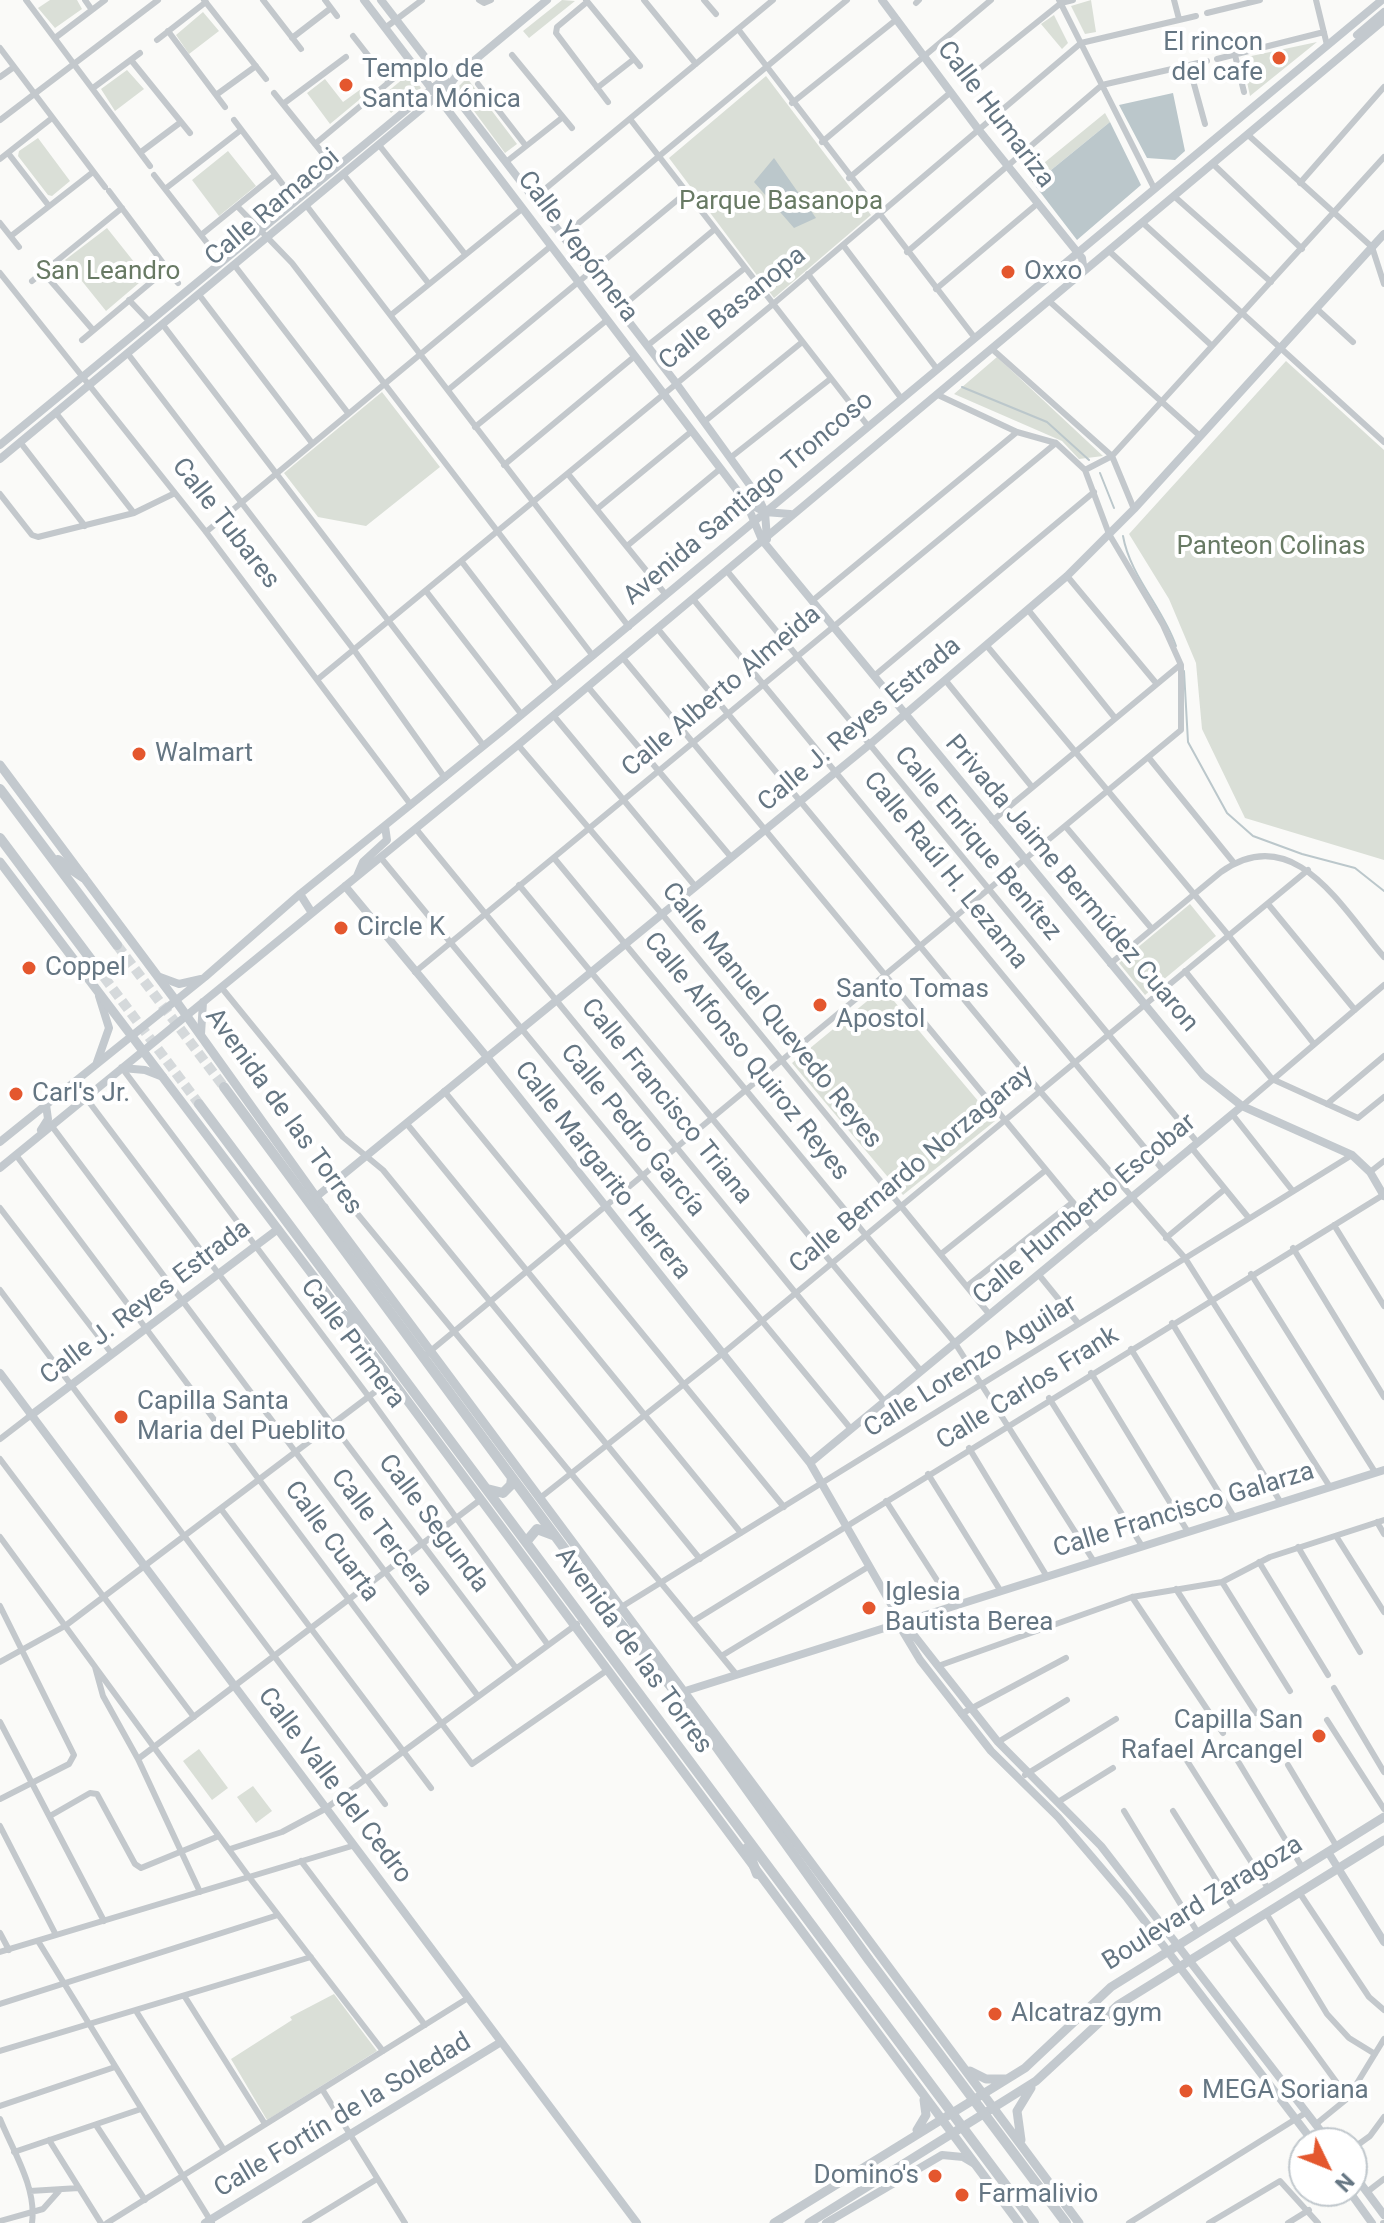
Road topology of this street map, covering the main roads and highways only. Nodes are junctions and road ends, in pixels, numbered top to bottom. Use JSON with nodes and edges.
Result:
{"nodes":[{"id":1,"x":0,"y":765,"type":"edge"},
{"id":2,"x":0,"y":781,"type":"edge"},
{"id":3,"x":0,"y":789,"type":"edge"},
{"id":4,"x":9,"y":801,"type":"junction"},
{"id":5,"x":0,"y":838,"type":"edge"},
{"id":6,"x":49,"y":855,"type":"junction"},
{"id":7,"x":0,"y":862,"type":"edge"},
{"id":8,"x":83,"y":877,"type":"junction"},
{"id":9,"x":117,"y":945,"type":"tunnel mouth"},
{"id":10,"x":95,"y":965,"type":"tunnel mouth"},
{"id":11,"x":224,"y":1087,"type":"tunnel mouth"},
{"id":12,"x":199,"y":1104,"type":"tunnel mouth"},
{"id":13,"x":324,"y":1208,"type":"junction"},
{"id":14,"x":343,"y":1252,"type":"junction"},
{"id":15,"x":341,"y":1313,"type":"junction"},
{"id":16,"x":370,"y":1333,"type":"junction"},
{"id":17,"x":426,"y":1355,"type":"junction"},
{"id":18,"x":396,"y":1377,"type":"junction"},
{"id":19,"x":512,"y":1478,"type":"junction"},
{"id":20,"x":485,"y":1488,"type":"junction"},
{"id":21,"x":555,"y":1536,"type":"junction"},
{"id":22,"x":526,"y":1542,"type":"junction"},
{"id":23,"x":616,"y":1610,"type":"junction"},
{"id":24,"x":680,"y":1692,"type":"junction"},
{"id":25,"x":1384,"y":1817,"type":"edge"},
{"id":26,"x":742,"y":1835,"type":"junction"},
{"id":27,"x":1382,"y":1845,"type":"edge"},
{"id":28,"x":757,"y":1874,"type":"junction"},
{"id":29,"x":955,"y":2057,"type":"junction"},
{"id":30,"x":1008,"y":2078,"type":"junction"},
{"id":31,"x":1036,"y":2081,"type":"junction"},
{"id":32,"x":917,"y":2086,"type":"junction"},
{"id":33,"x":983,"y":2093,"type":"junction"},
{"id":34,"x":994,"y":2108,"type":"junction"},
{"id":35,"x":941,"y":2119,"type":"junction"},
{"id":36,"x":952,"y":2135,"type":"junction"},
{"id":37,"x":906,"y":2142,"type":"junction"},
{"id":38,"x":1025,"y":2151,"type":"junction"},
{"id":39,"x":825,"y":2220,"type":"edge"},
{"id":40,"x":774,"y":2223,"type":"edge"},
{"id":41,"x":809,"y":2223,"type":"edge"},
{"id":42,"x":1019,"y":2223,"type":"edge"},
{"id":43,"x":1034,"y":2223,"type":"edge"},
{"id":44,"x":1066,"y":2223,"type":"edge"},
{"id":45,"x":1079,"y":2223,"type":"edge"}],
"edges":[{"from":1,"to":8,"type":"main road","name":"Avenida de las Torres"},
{"from":2,"to":4,"type":"highway"},
{"from":3,"to":4,"type":"highway"},
{"from":4,"to":6,"type":"highway"},
{"from":5,"to":10,"type":"highway"},
{"from":6,"to":8,"type":"highway"},
{"from":6,"to":9,"type":"highway"},
{"from":7,"to":15,"type":"main road","name":"Avenida de las Torres"},
{"from":8,"to":13,"type":"main road","name":"Avenida de las Torres"},
{"from":11,"to":14,"type":"highway","name":"Avenida de las Torres"},
{"from":12,"to":16,"type":"highway","name":"Avenida de las Torres"},
{"from":13,"to":14,"type":"highway"},
{"from":13,"to":17,"type":"main road","name":"Avenida de las Torres"},
{"from":14,"to":17,"type":"highway","name":"Avenida de las Torres"},
{"from":15,"to":16,"type":"highway"},
{"from":15,"to":18,"type":"main road","name":"Avenida de las Torres"},
{"from":16,"to":18,"type":"highway","name":"Avenida de las Torres"},
{"from":17,"to":19,"type":"highway","name":"Avenida de las Torres"},
{"from":17,"to":23,"type":"main road","name":"Avenida de las Torres"},
{"from":18,"to":20,"type":"highway","name":"Avenida de las Torres"},
{"from":18,"to":28,"type":"main road","name":"Avenida de las Torres"},
{"from":19,"to":20,"type":"highway"},
{"from":19,"to":21,"type":"highway","name":"Avenida de las Torres"},
{"from":20,"to":22,"type":"highway","name":"Avenida de las Torres"},
{"from":21,"to":22,"type":"highway"},
{"from":21,"to":23,"type":"highway","name":"Avenida de las Torres"},
{"from":22,"to":26,"type":"highway","name":"Avenida de las Torres"},
{"from":23,"to":24,"type":"highway","name":"Avenida de las Torres"},
{"from":24,"to":29,"type":"main road","name":"Avenida de las Torres"},
{"from":24,"to":44,"type":"highway","name":"Avenida de las Torres"},
{"from":25,"to":30,"type":"main road","name":"Boulevard Zaragoza"},
{"from":26,"to":28,"type":"highway"},
{"from":26,"to":43,"type":"highway","name":"Avenida de las Torres"},
{"from":27,"to":31,"type":"main road","name":"Boulevard Zaragoza"},
{"from":28,"to":32,"type":"main road","name":"Avenida de las Torres"},
{"from":29,"to":30,"type":"main road"},
{"from":29,"to":33,"type":"main road","name":"Avenida de las Torres"},
{"from":30,"to":33,"type":"main road","name":"Boulevard Zaragoza"},
{"from":31,"to":34,"type":"main road","name":"Boulevard Zaragoza"},
{"from":31,"to":38,"type":"main road"},
{"from":32,"to":35,"type":"main road","name":"Avenida de las Torres"},
{"from":32,"to":37,"type":"main road"},
{"from":33,"to":34,"type":"main road","name":"Avenida de las Torres"},
{"from":33,"to":35,"type":"main road","name":"Boulevard Zaragoza"},
{"from":34,"to":36,"type":"main road","name":"Boulevard Zaragoza"},
{"from":34,"to":38,"type":"main road","name":"Avenida de las Torres"},
{"from":35,"to":36,"type":"main road","name":"Avenida de las Torres"},
{"from":35,"to":37,"type":"main road","name":"Boulevard Zaragoza"},
{"from":36,"to":39,"type":"main road","name":"Boulevard Zaragoza"},
{"from":36,"to":42,"type":"main road","name":"Avenida de las Torres"},
{"from":37,"to":40,"type":"main road","name":"Boulevard Zaragoza"},
{"from":38,"to":45,"type":"main road","name":"Avenida de las Torres"},
{"from":39,"to":41,"type":"main road","name":"Boulevard Zaragoza"}]}
